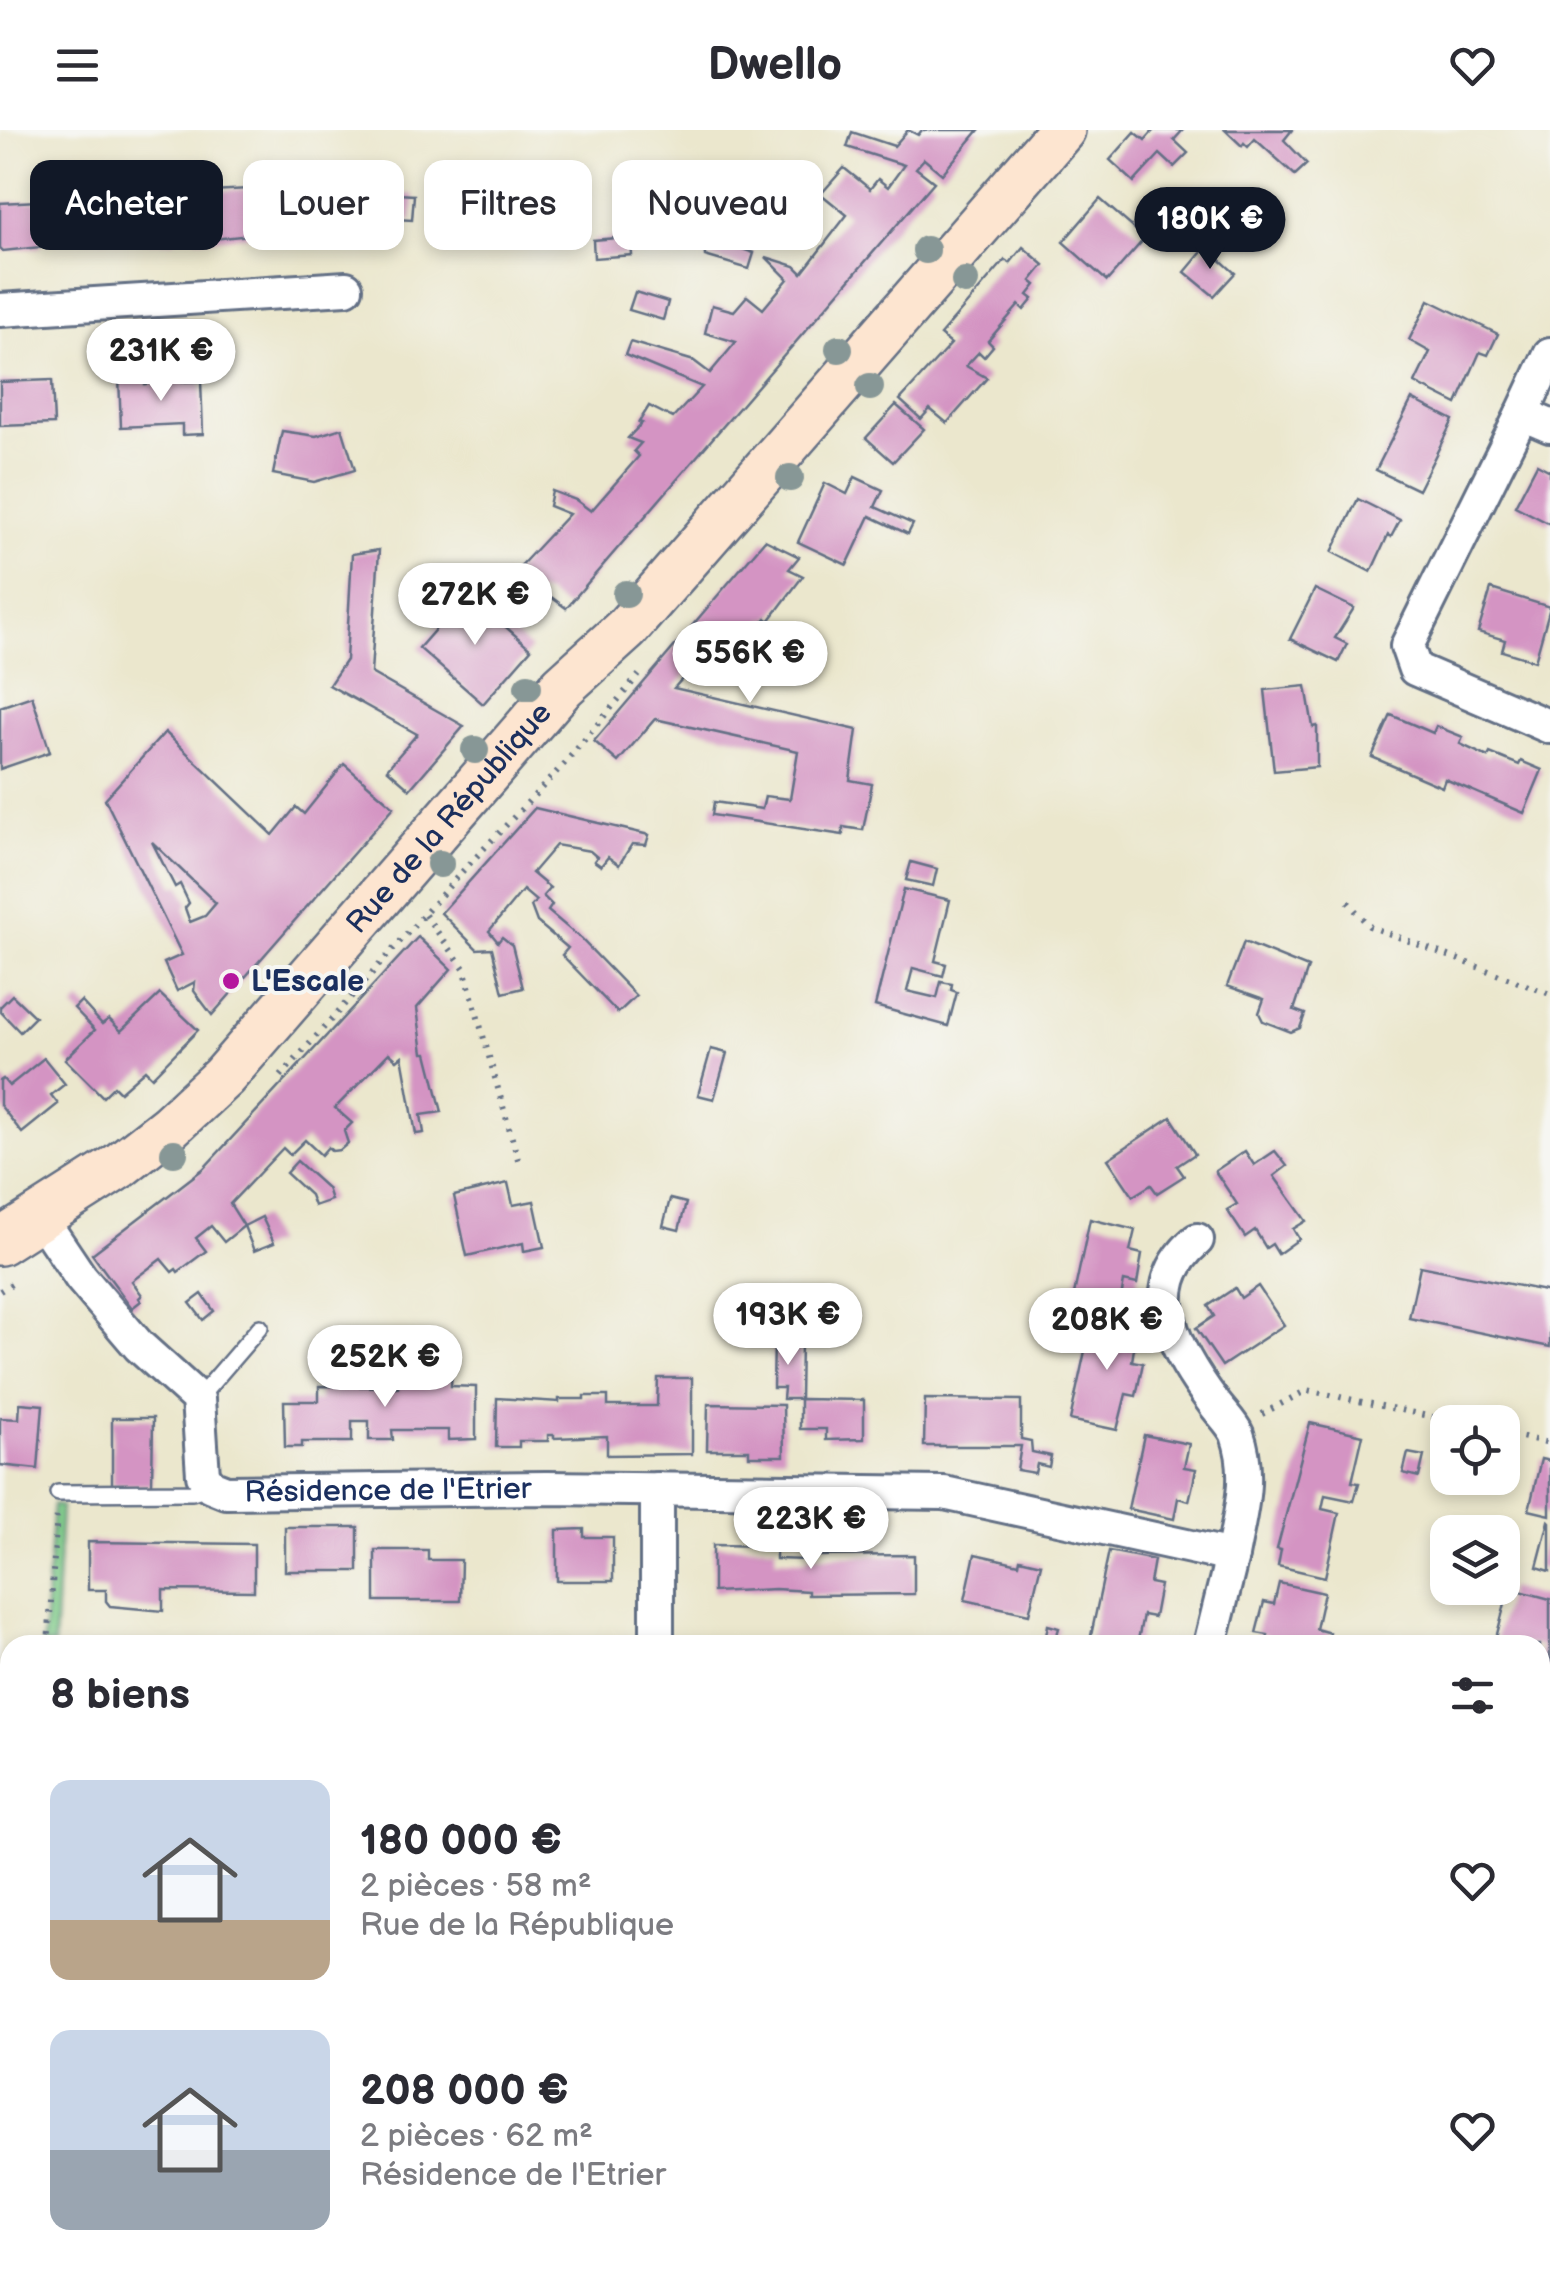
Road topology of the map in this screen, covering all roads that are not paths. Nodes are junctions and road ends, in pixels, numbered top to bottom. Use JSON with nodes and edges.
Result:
{"nodes":[{"id":1,"x":1062,"y":130,"type":"edge"},
{"id":2,"x":346,"y":288,"type":"dead end"},
{"id":3,"x":0,"y":310,"type":"edge"},
{"id":4,"x":1550,"y":354,"type":"edge"},
{"id":5,"x":1536,"y":420,"type":"edge"},
{"id":6,"x":1550,"y":728,"type":"edge"},
{"id":7,"x":40,"y":1218,"type":"junction"},
{"id":8,"x":1197,"y":1240,"type":"dead end"},
{"id":9,"x":0,"y":1242,"type":"edge"},
{"id":10,"x":260,"y":1327,"type":"dead end"},
{"id":11,"x":198,"y":1399,"type":"junction"},
{"id":12,"x":211,"y":1486,"type":"junction"},
{"id":13,"x":657,"y":1490,"type":"junction"},
{"id":14,"x":58,"y":1493,"type":"road end"},
{"id":15,"x":1232,"y":1556,"type":"junction"},
{"id":16,"x":657,"y":1635,"type":"edge"},
{"id":17,"x":1212,"y":1635,"type":"edge"}],
"edges":[{"from":1,"to":7,"type":"main road","name":"Rue de la République"},
{"from":2,"to":3,"type":"street"},
{"from":4,"to":5,"type":"street"},
{"from":5,"to":6,"type":"street"},
{"from":7,"to":9,"type":"main road","name":"Rue de la République"},
{"from":7,"to":11,"type":"street"},
{"from":8,"to":15,"type":"street"},
{"from":10,"to":11,"type":"lane"},
{"from":11,"to":12,"type":"street","name":"Résidence de l'Etrier"},
{"from":12,"to":13,"type":"street","name":"Résidence de l'Etrier"},
{"from":12,"to":14,"type":"lane"},
{"from":13,"to":15,"type":"street","name":"Résidence de l'Etrier"},
{"from":13,"to":16,"type":"street"},
{"from":15,"to":17,"type":"street"}]}
